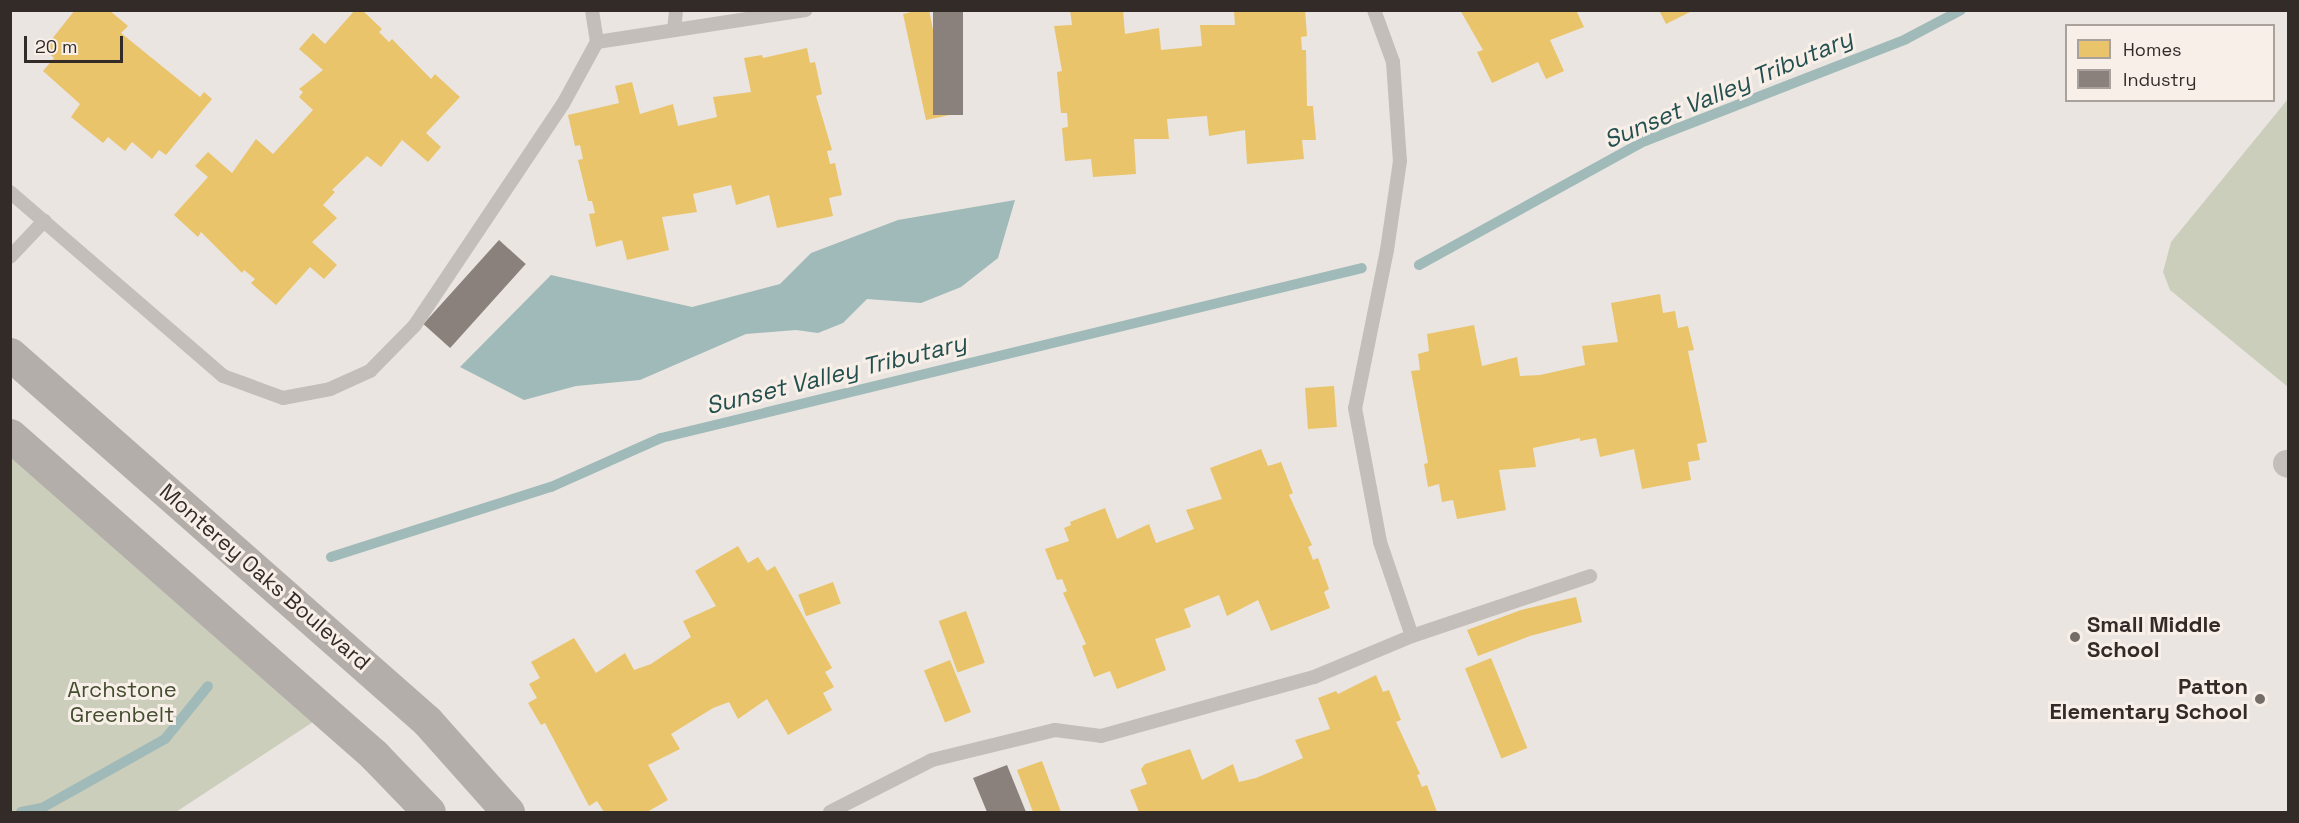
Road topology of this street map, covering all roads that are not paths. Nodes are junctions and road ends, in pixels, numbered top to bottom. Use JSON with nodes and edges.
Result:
{"nodes":[{"id":1,"x":592,"y":10,"type":"edge"},
{"id":2,"x":676,"y":10,"type":"edge"},
{"id":3,"x":806,"y":10,"type":"edge"},
{"id":4,"x":1374,"y":10,"type":"edge"},
{"id":5,"x":674,"y":30,"type":"junction"},
{"id":6,"x":597,"y":42,"type":"junction"},
{"id":7,"x":10,"y":192,"type":"edge"},
{"id":8,"x":44,"y":221,"type":"junction"},
{"id":9,"x":10,"y":257,"type":"edge"},
{"id":10,"x":10,"y":354,"type":"edge"},
{"id":11,"x":10,"y":435,"type":"edge"},
{"id":12,"x":1590,"y":576,"type":"dead end"},
{"id":13,"x":1412,"y":636,"type":"junction"},
{"id":14,"x":429,"y":813,"type":"edge"},
{"id":15,"x":508,"y":813,"type":"edge"},
{"id":16,"x":830,"y":813,"type":"edge"}],
"edges":[{"from":1,"to":6,"type":"lane"},
{"from":2,"to":5,"type":"lane"},
{"from":3,"to":5,"type":"lane"},
{"from":4,"to":13,"type":"lane"},
{"from":5,"to":6,"type":"lane"},
{"from":6,"to":8,"type":"lane"},
{"from":7,"to":8,"type":"lane"},
{"from":8,"to":9,"type":"lane"},
{"from":10,"to":15,"type":"street","name":"Monterey Oaks Boulevard"},
{"from":11,"to":14,"type":"street"},
{"from":12,"to":13,"type":"lane"},
{"from":13,"to":16,"type":"lane"}]}
